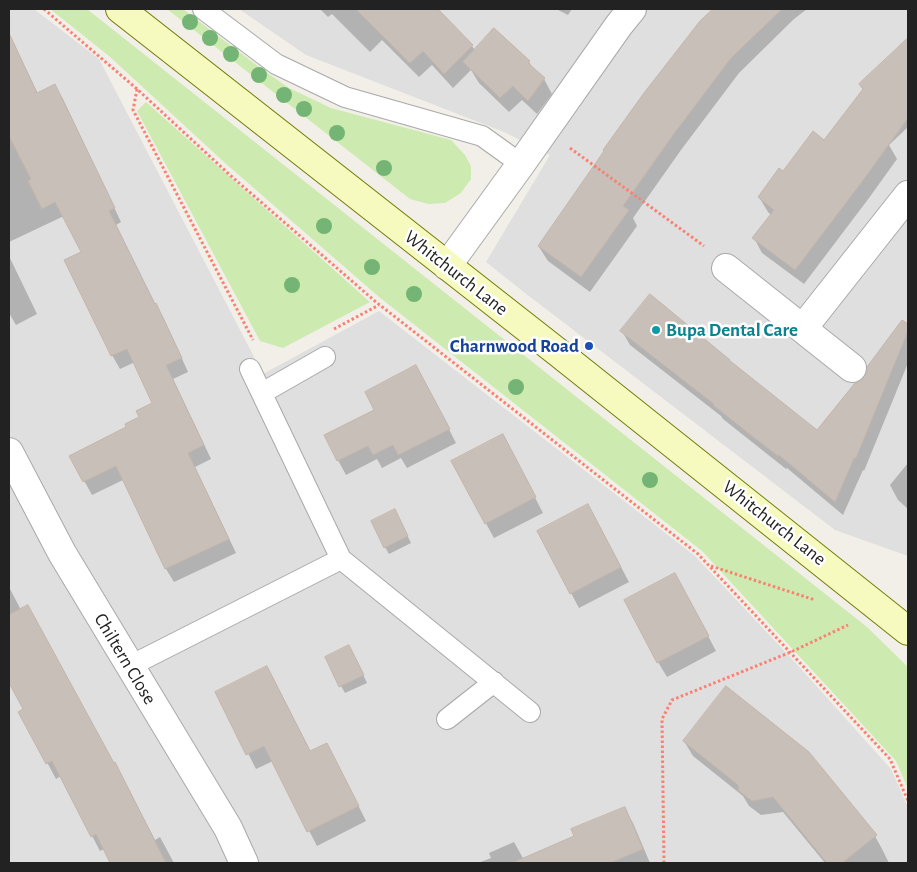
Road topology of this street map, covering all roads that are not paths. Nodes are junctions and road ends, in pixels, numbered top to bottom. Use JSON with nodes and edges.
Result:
{"nodes":[{"id":1,"x":120,"y":9,"type":"edge"},
{"id":2,"x":203,"y":9,"type":"edge"},
{"id":3,"x":632,"y":9,"type":"edge"},
{"id":4,"x":521,"y":164,"type":"junction"},
{"id":5,"x":908,"y":195,"type":"edge"},
{"id":6,"x":447,"y":266,"type":"junction"},
{"id":7,"x":726,"y":268,"type":"road end"},
{"id":8,"x":802,"y":328,"type":"junction"},
{"id":9,"x":325,"y":356,"type":"dead end"},
{"id":10,"x":852,"y":368,"type":"dead end"},
{"id":11,"x":250,"y":369,"type":"dead end"},
{"id":12,"x":269,"y":389,"type":"junction"},
{"id":13,"x":9,"y":452,"type":"edge"},
{"id":14,"x":341,"y":559,"type":"junction"},
{"id":15,"x":908,"y":631,"type":"edge"},
{"id":16,"x":130,"y":666,"type":"junction"},
{"id":17,"x":494,"y":682,"type":"junction"},
{"id":18,"x":530,"y":712,"type":"dead end"},
{"id":19,"x":447,"y":719,"type":"dead end"},
{"id":20,"x":244,"y":863,"type":"edge"}],
"edges":[{"from":1,"to":6,"type":"street","name":"Whitchurch Lane"},
{"from":2,"to":4,"type":"lane"},
{"from":3,"to":4,"type":"street"},
{"from":4,"to":6,"type":"street"},
{"from":5,"to":8,"type":"street"},
{"from":6,"to":15,"type":"street","name":"Whitchurch Lane"},
{"from":7,"to":8,"type":"street"},
{"from":8,"to":10,"type":"street"},
{"from":9,"to":12,"type":"lane"},
{"from":11,"to":12,"type":"lane"},
{"from":12,"to":14,"type":"lane"},
{"from":13,"to":16,"type":"street","name":"Chiltern Close"},
{"from":14,"to":16,"type":"lane"},
{"from":14,"to":17,"type":"lane"},
{"from":16,"to":20,"type":"street","name":"Chiltern Close"},
{"from":17,"to":18,"type":"lane"},
{"from":17,"to":19,"type":"lane"}]}
